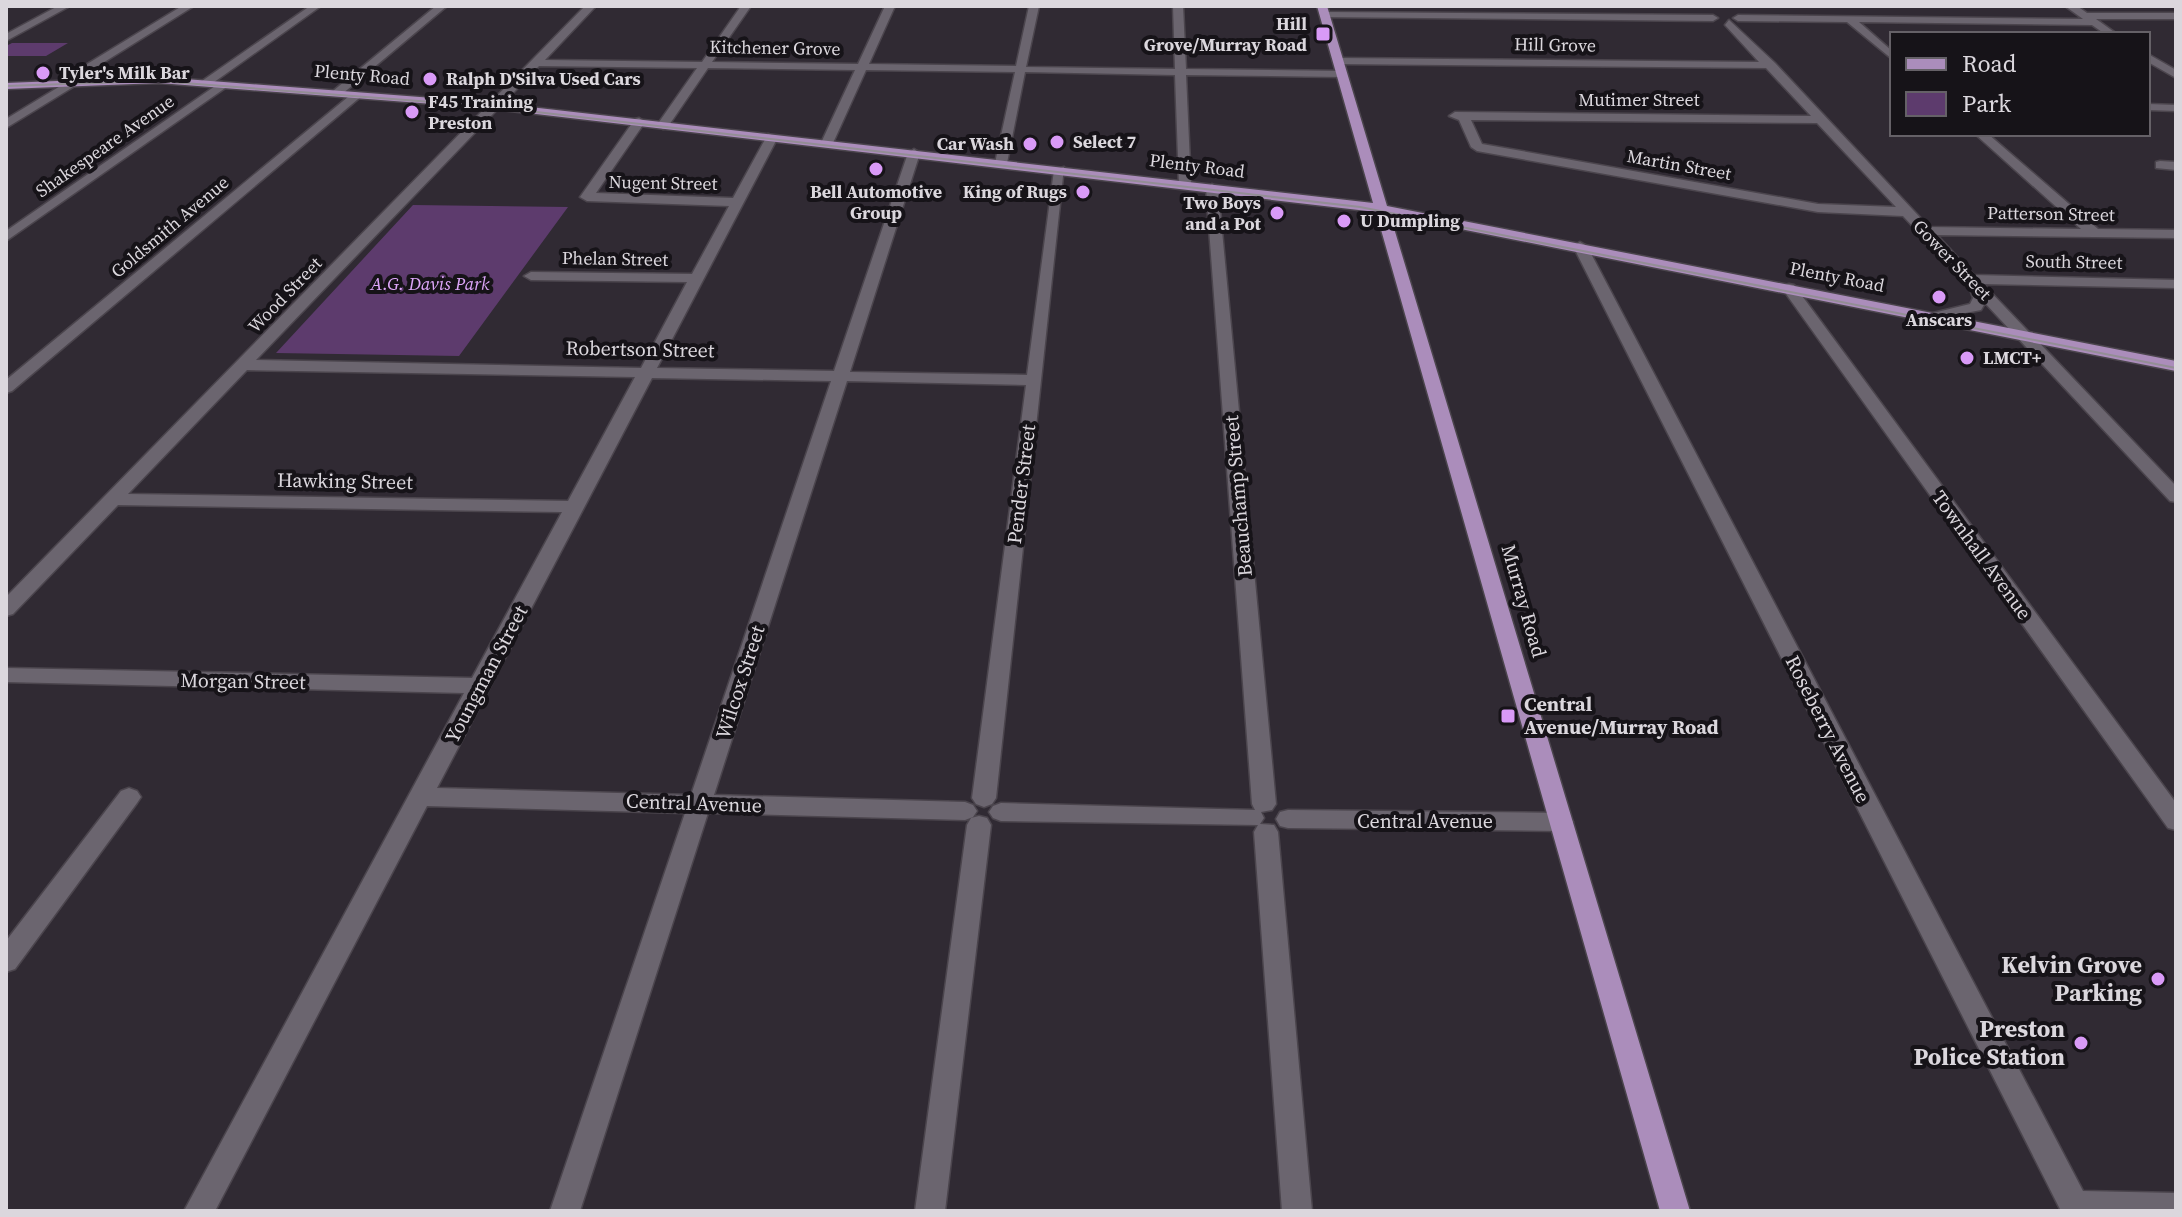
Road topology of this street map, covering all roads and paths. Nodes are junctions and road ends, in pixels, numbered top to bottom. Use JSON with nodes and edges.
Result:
{"nodes":[{"id":1,"x":65,"y":6,"type":"edge"},
{"id":2,"x":189,"y":6,"type":"edge"},
{"id":3,"x":316,"y":6,"type":"edge"},
{"id":4,"x":442,"y":6,"type":"edge"},
{"id":5,"x":591,"y":6,"type":"edge"},
{"id":6,"x":746,"y":6,"type":"edge"},
{"id":7,"x":890,"y":6,"type":"edge"},
{"id":8,"x":1034,"y":6,"type":"edge"},
{"id":9,"x":1178,"y":6,"type":"edge"},
{"id":10,"x":2070,"y":6,"type":"edge"},
{"id":11,"x":1323,"y":11,"type":"edge"},
{"id":12,"x":1723,"y":16,"type":"edge"},
{"id":13,"x":2176,"y":16,"type":"edge"},
{"id":14,"x":2089,"y":19,"type":"junction"},
{"id":15,"x":1850,"y":20,"type":"junction"},
{"id":16,"x":1923,"y":21,"type":"junction"},
{"id":17,"x":1937,"y":32,"type":"edge"},
{"id":18,"x":2109,"y":32,"type":"edge"},
{"id":19,"x":6,"y":38,"type":"edge"},
{"id":20,"x":1890,"y":54,"type":"edge"},
{"id":21,"x":2150,"y":57,"type":"edge"},
{"id":22,"x":2150,"y":58,"type":"edge"},
{"id":23,"x":2176,"y":58,"type":"edge"},
{"id":24,"x":537,"y":63,"type":"junction"},
{"id":25,"x":705,"y":65,"type":"junction"},
{"id":26,"x":1771,"y":65,"type":"junction"},
{"id":27,"x":862,"y":67,"type":"junction"},
{"id":28,"x":1340,"y":68,"type":"junction"},
{"id":29,"x":1021,"y":70,"type":"junction"},
{"id":30,"x":1181,"y":72,"type":"junction"},
{"id":31,"x":2176,"y":75,"type":"edge"},
{"id":32,"x":70,"y":82,"type":"junction"},
{"id":33,"x":206,"y":83,"type":"junction"},
{"id":34,"x":225,"y":84,"type":"junction"},
{"id":35,"x":8,"y":85,"type":"edge"},
{"id":36,"x":337,"y":93,"type":"junction"},
{"id":37,"x":358,"y":94,"type":"junction"},
{"id":38,"x":496,"y":106,"type":"junction"},
{"id":39,"x":2150,"y":107,"type":"edge"},
{"id":40,"x":2176,"y":108,"type":"edge"},
{"id":41,"x":1460,"y":116,"type":"joint"},
{"id":42,"x":1822,"y":120,"type":"junction"},
{"id":43,"x":639,"y":122,"type":"junction"},
{"id":44,"x":6,"y":124,"type":"edge"},
{"id":45,"x":663,"y":125,"type":"junction"},
{"id":46,"x":1983,"y":136,"type":"edge"},
{"id":47,"x":772,"y":137,"type":"junction"},
{"id":48,"x":827,"y":143,"type":"junction"},
{"id":49,"x":914,"y":153,"type":"junction"},
{"id":50,"x":1001,"y":163,"type":"junction"},
{"id":51,"x":2160,"y":165,"type":"dead end"},
{"id":52,"x":2176,"y":166,"type":"edge"},
{"id":53,"x":1060,"y":170,"type":"junction"},
{"id":54,"x":1185,"y":185,"type":"junction"},
{"id":55,"x":1212,"y":188,"type":"junction"},
{"id":56,"x":739,"y":202,"type":"junction"},
{"id":57,"x":1381,"y":208,"type":"junction"},
{"id":58,"x":1907,"y":212,"type":"junction"},
{"id":59,"x":1925,"y":231,"type":"junction"},
{"id":60,"x":2094,"y":233,"type":"junction"},
{"id":61,"x":2176,"y":234,"type":"edge"},
{"id":62,"x":6,"y":237,"type":"edge"},
{"id":63,"x":1580,"y":246,"type":"junction"},
{"id":64,"x":531,"y":276,"type":"dead end"},
{"id":65,"x":698,"y":278,"type":"junction"},
{"id":66,"x":1973,"y":282,"type":"junction"},
{"id":67,"x":2176,"y":284,"type":"edge"},
{"id":68,"x":1789,"y":288,"type":"junction"},
{"id":69,"x":1934,"y":317,"type":"junction"},
{"id":70,"x":2023,"y":335,"type":"junction"},
{"id":71,"x":244,"y":365,"type":"junction"},
{"id":72,"x":2176,"y":366,"type":"edge"},
{"id":73,"x":648,"y":371,"type":"junction"},
{"id":74,"x":841,"y":376,"type":"junction"},
{"id":75,"x":1034,"y":380,"type":"junction"},
{"id":76,"x":6,"y":388,"type":"edge"},
{"id":77,"x":2176,"y":497,"type":"edge"},
{"id":78,"x":114,"y":499,"type":"junction"},
{"id":79,"x":575,"y":507,"type":"junction"},
{"id":80,"x":7,"y":608,"type":"edge"},
{"id":81,"x":6,"y":675,"type":"edge"},
{"id":82,"x":479,"y":686,"type":"junction"},
{"id":83,"x":129,"y":797,"type":"dead end"},
{"id":84,"x":422,"y":797,"type":"junction"},
{"id":85,"x":700,"y":803,"type":"junction"},
{"id":86,"x":982,"y":811,"type":"junction"},
{"id":87,"x":1268,"y":819,"type":"junction"},
{"id":88,"x":2176,"y":821,"type":"edge"},
{"id":89,"x":1561,"y":822,"type":"junction"},
{"id":90,"x":6,"y":961,"type":"edge"},
{"id":91,"x":2075,"y":1208,"type":"edge"},
{"id":92,"x":2176,"y":1208,"type":"edge"},
{"id":93,"x":199,"y":1211,"type":"edge"},
{"id":94,"x":565,"y":1211,"type":"edge"},
{"id":95,"x":930,"y":1211,"type":"edge"},
{"id":96,"x":1297,"y":1211,"type":"edge"},
{"id":97,"x":1675,"y":1211,"type":"edge"}],
"edges":[{"from":1,"to":19,"type":"street"},
{"from":2,"to":32,"type":"street"},
{"from":3,"to":33,"type":"street"},
{"from":4,"to":36,"type":"street"},
{"from":5,"to":24,"type":"street","name":"Wood Street"},
{"from":6,"to":25,"type":"street"},
{"from":7,"to":27,"type":"street"},
{"from":8,"to":29,"type":"street"},
{"from":9,"to":30,"type":"street"},
{"from":10,"to":14,"type":"street"},
{"from":11,"to":12,"type":"street"},
{"from":11,"to":28,"type":"main road","name":"Murray Road"},
{"from":12,"to":15,"type":"street"},
{"from":12,"to":26,"type":"street","name":"Gower Street"},
{"from":13,"to":14,"type":"street"},
{"from":14,"to":16,"type":"street"},
{"from":14,"to":18,"type":"street"},
{"from":15,"to":16,"type":"street"},
{"from":15,"to":20,"type":"street"},
{"from":16,"to":17,"type":"street"},
{"from":21,"to":23,"type":"street"},
{"from":22,"to":31,"type":"street"},
{"from":24,"to":25,"type":"street","name":"Kitchener Grove"},
{"from":24,"to":38,"type":"street","name":"Wood Street"},
{"from":25,"to":27,"type":"street","name":"Kitchener Grove"},
{"from":25,"to":45,"type":"street"},
{"from":26,"to":28,"type":"street","name":"Hill Grove"},
{"from":26,"to":42,"type":"street","name":"Gower Street"},
{"from":27,"to":29,"type":"street","name":"Kitchener Grove"},
{"from":27,"to":48,"type":"street"},
{"from":28,"to":30,"type":"street","name":"Kitchener Grove"},
{"from":28,"to":57,"type":"main road","name":"Murray Road"},
{"from":29,"to":30,"type":"street","name":"Kitchener Grove"},
{"from":29,"to":50,"type":"street"},
{"from":30,"to":54,"type":"street"},
{"from":32,"to":33,"type":"main road","name":"Plenty Road"},
{"from":32,"to":35,"type":"main road","name":"Plenty Road"},
{"from":32,"to":44,"type":"street"},
{"from":33,"to":34,"type":"main road","name":"Plenty Road"},
{"from":34,"to":36,"type":"main road","name":"Plenty Road"},
{"from":34,"to":62,"type":"street","name":"Shakespeare Avenue"},
{"from":36,"to":37,"type":"main road","name":"Plenty Road"},
{"from":37,"to":38,"type":"main road","name":"Plenty Road"},
{"from":37,"to":76,"type":"street","name":"Goldsmith Avenue"},
{"from":38,"to":43,"type":"main road","name":"Plenty Road"},
{"from":38,"to":71,"type":"street","name":"Wood Street"},
{"from":39,"to":40,"type":"street"},
{"from":41,"to":42,"type":"street","name":"Mutimer Street"},
{"from":41,"to":58,"type":"street","name":"Martin Street"},
{"from":42,"to":58,"type":"street","name":"Gower Street"},
{"from":43,"to":45,"type":"main road","name":"Plenty Road"},
{"from":43,"to":56,"type":"street","name":"Nugent Street"},
{"from":45,"to":47,"type":"main road","name":"Plenty Road"},
{"from":46,"to":60,"type":"street"},
{"from":47,"to":48,"type":"main road","name":"Plenty Road"},
{"from":47,"to":56,"type":"street","name":"Youngman Street"},
{"from":48,"to":49,"type":"main road","name":"Plenty Road"},
{"from":49,"to":50,"type":"main road","name":"Plenty Road"},
{"from":49,"to":74,"type":"street","name":"Wilcox Street"},
{"from":50,"to":53,"type":"main road","name":"Plenty Road"},
{"from":51,"to":52,"type":"street"},
{"from":53,"to":54,"type":"main road","name":"Plenty Road"},
{"from":53,"to":75,"type":"street","name":"Pender Street"},
{"from":54,"to":55,"type":"main road","name":"Plenty Road"},
{"from":55,"to":57,"type":"main road","name":"Plenty Road"},
{"from":55,"to":87,"type":"street","name":"Beauchamp Street"},
{"from":56,"to":65,"type":"street","name":"Youngman Street"},
{"from":57,"to":63,"type":"main road","name":"Plenty Road"},
{"from":57,"to":89,"type":"main road","name":"Murray Road"},
{"from":58,"to":59,"type":"street","name":"Gower Street"},
{"from":59,"to":60,"type":"street","name":"Patterson Street"},
{"from":59,"to":66,"type":"street","name":"Gower Street"},
{"from":60,"to":61,"type":"street","name":"Patterson Street"},
{"from":63,"to":68,"type":"main road","name":"Plenty Road"},
{"from":63,"to":91,"type":"street","name":"Roseberry Avenue"},
{"from":64,"to":65,"type":"street","name":"Phelan Street"},
{"from":65,"to":73,"type":"street","name":"Youngman Street"},
{"from":66,"to":67,"type":"street","name":"South Street"},
{"from":66,"to":69,"type":"street"},
{"from":66,"to":70,"type":"street","name":"Gower Street"},
{"from":68,"to":69,"type":"main road","name":"Plenty Road"},
{"from":68,"to":88,"type":"street","name":"Townhall Avenue"},
{"from":69,"to":70,"type":"main road","name":"Plenty Road"},
{"from":70,"to":72,"type":"main road","name":"Plenty Road"},
{"from":70,"to":77,"type":"street","name":"Gower Street"},
{"from":71,"to":73,"type":"street","name":"Robertson Street"},
{"from":71,"to":78,"type":"street","name":"Wood Street"},
{"from":73,"to":74,"type":"street","name":"Robertson Street"},
{"from":73,"to":79,"type":"street","name":"Youngman Street"},
{"from":74,"to":75,"type":"street","name":"Robertson Street"},
{"from":74,"to":85,"type":"street","name":"Wilcox Street"},
{"from":75,"to":86,"type":"street","name":"Pender Street"},
{"from":78,"to":79,"type":"street","name":"Hawking Street"},
{"from":78,"to":80,"type":"street","name":"Wood Street"},
{"from":79,"to":82,"type":"street","name":"Youngman Street"},
{"from":81,"to":82,"type":"street","name":"Morgan Street"},
{"from":82,"to":84,"type":"street","name":"Youngman Street"},
{"from":83,"to":90,"type":"street"},
{"from":84,"to":85,"type":"street","name":"Central Avenue"},
{"from":84,"to":93,"type":"street","name":"Youngman Street"},
{"from":85,"to":86,"type":"street","name":"Central Avenue"},
{"from":85,"to":94,"type":"street","name":"Wilcox Street"},
{"from":86,"to":87,"type":"street","name":"Central Avenue"},
{"from":86,"to":95,"type":"street","name":"Pender Street"},
{"from":87,"to":89,"type":"street","name":"Central Avenue"},
{"from":87,"to":96,"type":"street","name":"Beauchamp Street"},
{"from":89,"to":97,"type":"main road","name":"Murray Road"},
{"from":91,"to":92,"type":"street"}]}
